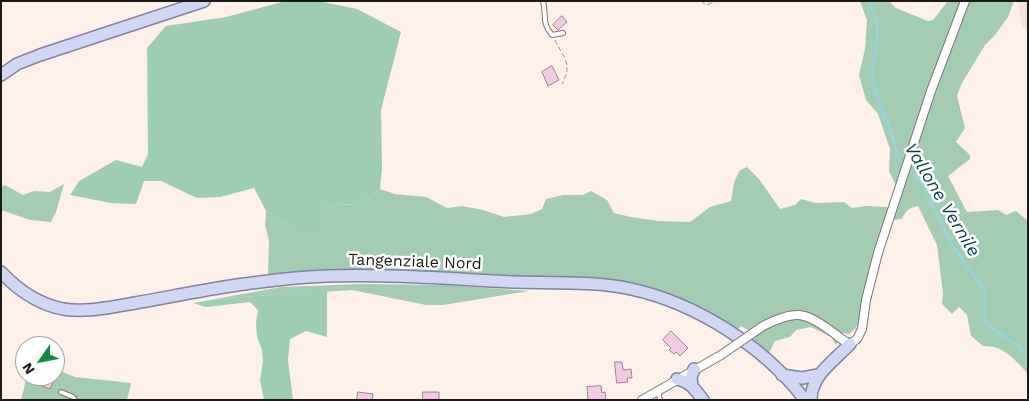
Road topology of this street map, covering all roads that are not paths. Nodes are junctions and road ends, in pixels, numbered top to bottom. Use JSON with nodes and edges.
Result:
{"nodes":[{"id":1,"x":204,"y":1,"type":"edge"},
{"id":2,"x":543,"y":1,"type":"edge"},
{"id":3,"x":965,"y":1,"type":"edge"},
{"id":4,"x":563,"y":33,"type":"dead end"},
{"id":5,"x":1,"y":75,"type":"edge"},
{"id":6,"x":1,"y":272,"type":"edge"},
{"id":7,"x":850,"y":344,"type":"junction"},
{"id":8,"x":694,"y":369,"type":"junction"},
{"id":9,"x":782,"y":374,"type":"junction"},
{"id":10,"x":818,"y":376,"type":"junction"},
{"id":11,"x":677,"y":379,"type":"junction"},
{"id":12,"x":692,"y":385,"type":"junction"},
{"id":13,"x":658,"y":390,"type":"junction"},
{"id":14,"x":61,"y":392,"type":"dead end"},
{"id":15,"x":75,"y":400,"type":"edge"},
{"id":16,"x":642,"y":400,"type":"edge"},
{"id":17,"x":660,"y":400,"type":"edge"},
{"id":18,"x":703,"y":400,"type":"edge"},
{"id":19,"x":805,"y":400,"type":"edge"},
{"id":20,"x":811,"y":400,"type":"edge"}],
"edges":[{"from":1,"to":5,"type":"main road"},
{"from":2,"to":4,"type":"lane"},
{"from":3,"to":7,"type":"street"},
{"from":6,"to":9,"type":"main road","name":"Tangenziale Nord"},
{"from":7,"to":8,"type":"street","bridge":true},
{"from":7,"to":10,"type":"main road"},
{"from":8,"to":11,"type":"street"},
{"from":8,"to":12,"type":"main road"},
{"from":9,"to":10,"type":"main road"},
{"from":9,"to":19,"type":"main road","name":"Tangenziale Nord"},
{"from":10,"to":20,"type":"main road"},
{"from":11,"to":12,"type":"main road"},
{"from":11,"to":13,"type":"street"},
{"from":12,"to":18,"type":"main road"},
{"from":13,"to":16,"type":"street"},
{"from":13,"to":17,"type":"lane"},
{"from":14,"to":15,"type":"lane"}]}
